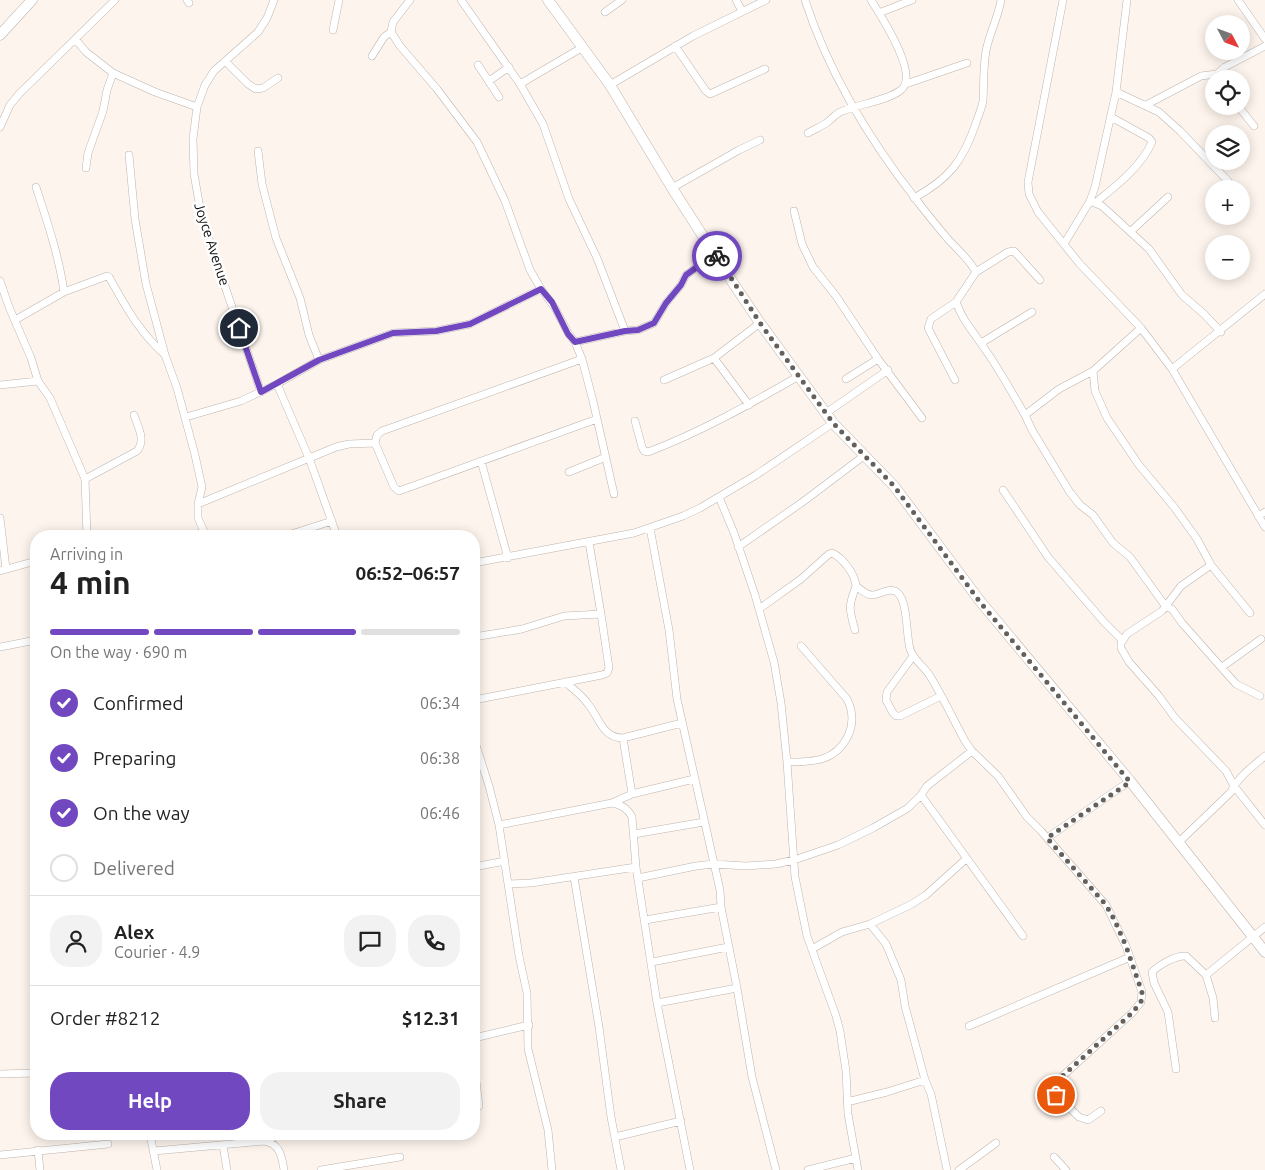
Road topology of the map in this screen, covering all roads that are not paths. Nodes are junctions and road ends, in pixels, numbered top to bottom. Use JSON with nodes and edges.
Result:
{"nodes":[{"id":1,"x":32,"y":0,"type":"edge"},
{"id":2,"x":114,"y":0,"type":"edge"},
{"id":3,"x":274,"y":0,"type":"edge"},
{"id":4,"x":339,"y":0,"type":"edge"},
{"id":5,"x":410,"y":0,"type":"edge"},
{"id":6,"x":461,"y":0,"type":"edge"},
{"id":7,"x":548,"y":0,"type":"edge"},
{"id":8,"x":622,"y":0,"type":"edge"},
{"id":9,"x":736,"y":0,"type":"edge"},
{"id":10,"x":766,"y":0,"type":"edge"},
{"id":11,"x":805,"y":0,"type":"edge"},
{"id":12,"x":872,"y":0,"type":"edge"},
{"id":13,"x":912,"y":0,"type":"edge"},
{"id":14,"x":1001,"y":0,"type":"edge"},
{"id":15,"x":1063,"y":0,"type":"edge"},
{"id":16,"x":1127,"y":0,"type":"edge"},
{"id":17,"x":1238,"y":0,"type":"edge"},
{"id":18,"x":742,"y":11,"type":"junction"},
{"id":19,"x":605,"y":12,"type":"dead end"},
{"id":20,"x":879,"y":13,"type":"junction"},
{"id":21,"x":2,"y":29,"type":"edge"},
{"id":22,"x":333,"y":30,"type":"dead end"},
{"id":23,"x":391,"y":32,"type":"junction"},
{"id":24,"x":1265,"y":39,"type":"edge"},
{"id":25,"x":76,"y":40,"type":"junction"},
{"id":26,"x":675,"y":46,"type":"junction"},
{"id":27,"x":1265,"y":46,"type":"edge"},
{"id":28,"x":583,"y":47,"type":"junction"},
{"id":29,"x":372,"y":56,"type":"dead end"},
{"id":30,"x":225,"y":61,"type":"junction"},
{"id":31,"x":967,"y":63,"type":"dead end"},
{"id":32,"x":478,"y":64,"type":"dead end"},
{"id":33,"x":508,"y":67,"type":"junction"},
{"id":34,"x":765,"y":68,"type":"dead end"},
{"id":35,"x":1223,"y":70,"type":"edge"},
{"id":36,"x":113,"y":73,"type":"junction"},
{"id":37,"x":1205,"y":76,"type":"edge"},
{"id":38,"x":278,"y":78,"type":"dead end"},
{"id":39,"x":489,"y":80,"type":"junction"},
{"id":40,"x":520,"y":84,"type":"junction"},
{"id":41,"x":610,"y":84,"type":"junction"},
{"id":42,"x":906,"y":84,"type":"junction"},
{"id":43,"x":1116,"y":92,"type":"junction"},
{"id":44,"x":499,"y":97,"type":"dead end"},
{"id":45,"x":1146,"y":105,"type":"junction"},
{"id":46,"x":197,"y":107,"type":"junction"},
{"id":47,"x":852,"y":107,"type":"junction"},
{"id":48,"x":1245,"y":115,"type":"edge"},
{"id":49,"x":1111,"y":117,"type":"junction"},
{"id":50,"x":1254,"y":126,"type":"dead end"},
{"id":51,"x":0,"y":127,"type":"edge"},
{"id":52,"x":808,"y":133,"type":"dead end"},
{"id":53,"x":760,"y":140,"type":"dead end"},
{"id":54,"x":258,"y":151,"type":"dead end"},
{"id":55,"x":129,"y":155,"type":"dead end"},
{"id":56,"x":86,"y":168,"type":"dead end"},
{"id":57,"x":1227,"y":180,"type":"edge"},
{"id":58,"x":36,"y":187,"type":"dead end"},
{"id":59,"x":672,"y":188,"type":"junction"},
{"id":60,"x":1168,"y":197,"type":"dead end"},
{"id":61,"x":914,"y":198,"type":"junction"},
{"id":62,"x":1093,"y":202,"type":"junction"},
{"id":63,"x":794,"y":210,"type":"dead end"},
{"id":64,"x":1130,"y":232,"type":"junction"},
{"id":65,"x":1064,"y":244,"type":"junction"},
{"id":66,"x":715,"y":254,"type":"junction"},
{"id":67,"x":976,"y":272,"type":"junction"},
{"id":68,"x":1040,"y":280,"type":"dead end"},
{"id":69,"x":0,"y":281,"type":"edge"},
{"id":70,"x":541,"y":289,"type":"junction"},
{"id":71,"x":64,"y":292,"type":"junction"},
{"id":72,"x":1265,"y":294,"type":"edge"},
{"id":73,"x":956,"y":302,"type":"junction"},
{"id":74,"x":1032,"y":312,"type":"dead end"},
{"id":75,"x":15,"y":320,"type":"junction"},
{"id":76,"x":760,"y":323,"type":"junction"},
{"id":77,"x":1141,"y":328,"type":"junction"},
{"id":78,"x":625,"y":331,"type":"junction"},
{"id":79,"x":1220,"y":332,"type":"junction"},
{"id":80,"x":575,"y":342,"type":"junction"},
{"id":81,"x":981,"y":343,"type":"junction"},
{"id":82,"x":165,"y":355,"type":"junction"},
{"id":83,"x":714,"y":358,"type":"junction"},
{"id":84,"x":582,"y":359,"type":"junction"},
{"id":85,"x":878,"y":359,"type":"junction"},
{"id":86,"x":319,"y":360,"type":"junction"},
{"id":87,"x":1172,"y":369,"type":"junction"},
{"id":88,"x":888,"y":370,"type":"junction"},
{"id":89,"x":1094,"y":371,"type":"junction"},
{"id":90,"x":799,"y":376,"type":"junction"},
{"id":91,"x":846,"y":379,"type":"dead end"},
{"id":92,"x":664,"y":380,"type":"dead end"},
{"id":93,"x":954,"y":380,"type":"dead end"},
{"id":94,"x":38,"y":381,"type":"junction"},
{"id":95,"x":277,"y":384,"type":"junction"},
{"id":96,"x":0,"y":385,"type":"edge"},
{"id":97,"x":261,"y":392,"type":"junction"},
{"id":98,"x":749,"y":405,"type":"junction"},
{"id":99,"x":826,"y":413,"type":"junction"},
{"id":100,"x":1025,"y":414,"type":"junction"},
{"id":101,"x":134,"y":415,"type":"dead end"},
{"id":102,"x":186,"y":418,"type":"junction"},
{"id":103,"x":922,"y":418,"type":"dead end"},
{"id":104,"x":597,"y":419,"type":"junction"},
{"id":105,"x":635,"y":421,"type":"dead end"},
{"id":106,"x":833,"y":423,"type":"junction"},
{"id":107,"x":375,"y":443,"type":"junction"},
{"id":108,"x":865,"y":455,"type":"junction"},
{"id":109,"x":606,"y":457,"type":"junction"},
{"id":110,"x":309,"y":458,"type":"junction"},
{"id":111,"x":481,"y":461,"type":"junction"},
{"id":112,"x":569,"y":472,"type":"dead end"},
{"id":113,"x":85,"y":479,"type":"junction"},
{"id":114,"x":1003,"y":490,"type":"dead end"},
{"id":115,"x":614,"y":494,"type":"dead end"},
{"id":116,"x":719,"y":497,"type":"junction"},
{"id":117,"x":198,"y":504,"type":"junction"},
{"id":118,"x":1262,"y":514,"type":"edge"},
{"id":119,"x":0,"y":518,"type":"edge"},
{"id":120,"x":332,"y":521,"type":"junction"},
{"id":121,"x":1265,"y":527,"type":"edge"},
{"id":122,"x":650,"y":528,"type":"junction"},
{"id":123,"x":87,"y":530,"type":"edge"},
{"id":124,"x":203,"y":530,"type":"edge"},
{"id":125,"x":304,"y":530,"type":"edge"},
{"id":126,"x":335,"y":530,"type":"edge"},
{"id":127,"x":589,"y":542,"type":"junction"},
{"id":128,"x":738,"y":547,"type":"junction"},
{"id":129,"x":508,"y":558,"type":"junction"},
{"id":130,"x":480,"y":562,"type":"edge"},
{"id":131,"x":30,"y":563,"type":"edge"},
{"id":132,"x":1211,"y":565,"type":"junction"},
{"id":133,"x":3,"y":570,"type":"edge"},
{"id":134,"x":856,"y":586,"type":"junction"},
{"id":135,"x":1166,"y":607,"type":"junction"},
{"id":136,"x":759,"y":609,"type":"junction"},
{"id":137,"x":1250,"y":613,"type":"dead end"},
{"id":138,"x":601,"y":614,"type":"junction"},
{"id":139,"x":856,"y":630,"type":"dead end"},
{"id":140,"x":480,"y":636,"type":"edge"},
{"id":141,"x":1260,"y":639,"type":"dead end"},
{"id":142,"x":1122,"y":640,"type":"junction"},
{"id":143,"x":30,"y":641,"type":"edge"},
{"id":144,"x":801,"y":646,"type":"dead end"},
{"id":145,"x":0,"y":647,"type":"edge"},
{"id":146,"x":913,"y":656,"type":"junction"},
{"id":147,"x":1222,"y":667,"type":"junction"},
{"id":148,"x":565,"y":682,"type":"junction"},
{"id":149,"x":940,"y":696,"type":"junction"},
{"id":150,"x":1260,"y":696,"type":"dead end"},
{"id":151,"x":480,"y":699,"type":"edge"},
{"id":152,"x":682,"y":723,"type":"junction"},
{"id":153,"x":623,"y":738,"type":"junction"},
{"id":154,"x":972,"y":751,"type":"junction"},
{"id":155,"x":1265,"y":756,"type":"edge"},
{"id":156,"x":480,"y":758,"type":"edge"},
{"id":157,"x":787,"y":762,"type":"junction"},
{"id":158,"x":694,"y":780,"type":"junction"},
{"id":159,"x":1130,"y":782,"type":"junction"},
{"id":160,"x":1234,"y":786,"type":"junction"},
{"id":161,"x":632,"y":794,"type":"junction"},
{"id":162,"x":921,"y":796,"type":"junction"},
{"id":163,"x":612,"y":804,"type":"junction"},
{"id":164,"x":704,"y":822,"type":"junction"},
{"id":165,"x":1265,"y":825,"type":"edge"},
{"id":166,"x":499,"y":826,"type":"junction"},
{"id":167,"x":634,"y":834,"type":"junction"},
{"id":168,"x":1047,"y":838,"type":"junction"},
{"id":169,"x":1179,"y":842,"type":"junction"},
{"id":170,"x":966,"y":859,"type":"junction"},
{"id":171,"x":794,"y":860,"type":"junction"},
{"id":172,"x":505,"y":861,"type":"junction"},
{"id":173,"x":713,"y":864,"type":"junction"},
{"id":174,"x":480,"y":866,"type":"edge"},
{"id":175,"x":636,"y":867,"type":"junction"},
{"id":176,"x":574,"y":877,"type":"junction"},
{"id":177,"x":638,"y":878,"type":"junction"},
{"id":178,"x":509,"y":884,"type":"junction"},
{"id":179,"x":721,"y":907,"type":"junction"},
{"id":180,"x":645,"y":920,"type":"junction"},
{"id":181,"x":870,"y":924,"type":"junction"},
{"id":182,"x":1265,"y":927,"type":"edge"},
{"id":183,"x":1023,"y":936,"type":"dead end"},
{"id":184,"x":1254,"y":937,"type":"junction"},
{"id":185,"x":728,"y":947,"type":"junction"},
{"id":186,"x":812,"y":949,"type":"junction"},
{"id":187,"x":1265,"y":952,"type":"edge"},
{"id":188,"x":1130,"y":957,"type":"junction"},
{"id":189,"x":652,"y":962,"type":"junction"},
{"id":190,"x":1206,"y":975,"type":"junction"},
{"id":191,"x":737,"y":988,"type":"junction"},
{"id":192,"x":657,"y":1003,"type":"junction"},
{"id":193,"x":1215,"y":1018,"type":"dead end"},
{"id":194,"x":529,"y":1025,"type":"junction"},
{"id":195,"x":969,"y":1026,"type":"dead end"},
{"id":196,"x":480,"y":1037,"type":"edge"},
{"id":197,"x":1176,"y":1069,"type":"dead end"},
{"id":198,"x":30,"y":1073,"type":"edge"},
{"id":199,"x":0,"y":1074,"type":"edge"},
{"id":200,"x":925,"y":1080,"type":"junction"},
{"id":201,"x":848,"y":1102,"type":"junction"},
{"id":202,"x":1101,"y":1111,"type":"dead end"},
{"id":203,"x":681,"y":1121,"type":"junction"},
{"id":204,"x":615,"y":1137,"type":"junction"},
{"id":205,"x":151,"y":1140,"type":"edge"},
{"id":206,"x":269,"y":1141,"type":"joint"},
{"id":207,"x":996,"y":1143,"type":"dead end"},
{"id":208,"x":108,"y":1144,"type":"dead end"},
{"id":209,"x":223,"y":1146,"type":"junction"},
{"id":210,"x":38,"y":1150,"type":"junction"},
{"id":211,"x":154,"y":1151,"type":"junction"},
{"id":212,"x":0,"y":1155,"type":"edge"},
{"id":213,"x":400,"y":1157,"type":"dead end"},
{"id":214,"x":1054,"y":1157,"type":"dead end"},
{"id":215,"x":856,"y":1158,"type":"junction"},
{"id":216,"x":40,"y":1170,"type":"edge"},
{"id":217,"x":157,"y":1170,"type":"edge"},
{"id":218,"x":227,"y":1170,"type":"edge"},
{"id":219,"x":284,"y":1170,"type":"edge"},
{"id":220,"x":321,"y":1170,"type":"edge"},
{"id":221,"x":552,"y":1170,"type":"edge"},
{"id":222,"x":621,"y":1170,"type":"edge"},
{"id":223,"x":690,"y":1170,"type":"edge"},
{"id":224,"x":776,"y":1170,"type":"edge"},
{"id":225,"x":808,"y":1170,"type":"edge"},
{"id":226,"x":858,"y":1170,"type":"edge"},
{"id":227,"x":947,"y":1170,"type":"edge"},
{"id":228,"x":959,"y":1170,"type":"edge"},
{"id":229,"x":1066,"y":1170,"type":"edge"}],
"edges":[{"from":1,"to":21,"type":"main road"},
{"from":2,"to":25,"type":"street"},
{"from":3,"to":30,"type":"street","name":"Joyce Avenue"},
{"from":4,"to":22,"type":"street"},
{"from":5,"to":23,"type":"street"},
{"from":6,"to":33,"type":"street"},
{"from":7,"to":28,"type":"main road"},
{"from":8,"to":19,"type":"street"},
{"from":9,"to":18,"type":"street"},
{"from":10,"to":18,"type":"street"},
{"from":11,"to":47,"type":"street"},
{"from":12,"to":20,"type":"street"},
{"from":13,"to":20,"type":"street"},
{"from":14,"to":61,"type":"street"},
{"from":15,"to":65,"type":"street"},
{"from":16,"to":43,"type":"street"},
{"from":17,"to":24,"type":"street"},
{"from":18,"to":26,"type":"street"},
{"from":20,"to":42,"type":"street"},
{"from":23,"to":29,"type":"street"},
{"from":23,"to":70,"type":"street"},
{"from":25,"to":36,"type":"street"},
{"from":25,"to":51,"type":"street"},
{"from":26,"to":34,"type":"street"},
{"from":26,"to":41,"type":"street"},
{"from":27,"to":35,"type":"street"},
{"from":28,"to":40,"type":"street"},
{"from":28,"to":41,"type":"main road"},
{"from":30,"to":38,"type":"street"},
{"from":30,"to":46,"type":"street","name":"Joyce Avenue"},
{"from":31,"to":42,"type":"street"},
{"from":32,"to":39,"type":"street"},
{"from":33,"to":39,"type":"street"},
{"from":33,"to":40,"type":"street"},
{"from":36,"to":46,"type":"street"},
{"from":36,"to":56,"type":"street"},
{"from":37,"to":45,"type":"street"},
{"from":39,"to":44,"type":"street"},
{"from":40,"to":78,"type":"street"},
{"from":41,"to":59,"type":"main road"},
{"from":42,"to":47,"type":"street"},
{"from":43,"to":45,"type":"street"},
{"from":43,"to":49,"type":"street"},
{"from":45,"to":57,"type":"street"},
{"from":46,"to":97,"type":"street","name":"Joyce Avenue"},
{"from":47,"to":52,"type":"street"},
{"from":47,"to":61,"type":"street"},
{"from":48,"to":50,"type":"street"},
{"from":49,"to":62,"type":"street"},
{"from":49,"to":62,"type":"street"},
{"from":53,"to":59,"type":"street"},
{"from":54,"to":86,"type":"street"},
{"from":55,"to":82,"type":"street"},
{"from":58,"to":71,"type":"street"},
{"from":59,"to":66,"type":"main road"},
{"from":60,"to":64,"type":"street"},
{"from":61,"to":67,"type":"street"},
{"from":62,"to":64,"type":"street"},
{"from":62,"to":65,"type":"street"},
{"from":63,"to":85,"type":"street"},
{"from":64,"to":79,"type":"street"},
{"from":65,"to":77,"type":"street"},
{"from":66,"to":76,"type":"main road"},
{"from":66,"to":78,"type":"street"},
{"from":67,"to":68,"type":"street"},
{"from":67,"to":73,"type":"street"},
{"from":69,"to":75,"type":"street"},
{"from":70,"to":80,"type":"street"},
{"from":70,"to":86,"type":"street"},
{"from":71,"to":75,"type":"street"},
{"from":71,"to":82,"type":"street"},
{"from":72,"to":79,"type":"street"},
{"from":73,"to":81,"type":"street"},
{"from":73,"to":93,"type":"street"},
{"from":74,"to":81,"type":"street"},
{"from":75,"to":94,"type":"street"},
{"from":76,"to":83,"type":"street"},
{"from":76,"to":90,"type":"main road"},
{"from":77,"to":87,"type":"street"},
{"from":77,"to":89,"type":"street"},
{"from":78,"to":80,"type":"street"},
{"from":79,"to":87,"type":"street"},
{"from":80,"to":84,"type":"street"},
{"from":81,"to":100,"type":"street"},
{"from":82,"to":102,"type":"street"},
{"from":83,"to":92,"type":"street"},
{"from":83,"to":98,"type":"street"},
{"from":84,"to":104,"type":"street"},
{"from":84,"to":107,"type":"street"},
{"from":85,"to":88,"type":"street"},
{"from":85,"to":91,"type":"street"},
{"from":86,"to":95,"type":"street"},
{"from":87,"to":118,"type":"street"},
{"from":88,"to":99,"type":"street"},
{"from":88,"to":103,"type":"street"},
{"from":89,"to":100,"type":"street"},
{"from":89,"to":132,"type":"street"},
{"from":90,"to":98,"type":"street"},
{"from":90,"to":99,"type":"main road"},
{"from":94,"to":96,"type":"street"},
{"from":94,"to":113,"type":"street"},
{"from":95,"to":97,"type":"street"},
{"from":95,"to":110,"type":"street"},
{"from":97,"to":102,"type":"street"},
{"from":98,"to":105,"type":"street"},
{"from":99,"to":106,"type":"main road"},
{"from":100,"to":135,"type":"street"},
{"from":101,"to":113,"type":"street"},
{"from":102,"to":117,"type":"street"},
{"from":104,"to":109,"type":"street"},
{"from":104,"to":111,"type":"street"},
{"from":106,"to":108,"type":"main road"},
{"from":106,"to":116,"type":"street"},
{"from":107,"to":110,"type":"street"},
{"from":107,"to":111,"type":"street"},
{"from":108,"to":128,"type":"street"},
{"from":108,"to":159,"type":"main road"},
{"from":109,"to":112,"type":"street"},
{"from":109,"to":115,"type":"street"},
{"from":110,"to":117,"type":"street"},
{"from":110,"to":120,"type":"street"},
{"from":111,"to":129,"type":"street"},
{"from":113,"to":123,"type":"street"},
{"from":114,"to":142,"type":"street"},
{"from":116,"to":122,"type":"street"},
{"from":116,"to":128,"type":"street"},
{"from":117,"to":124,"type":"street"},
{"from":118,"to":121,"type":"street"},
{"from":119,"to":133,"type":"street"},
{"from":120,"to":125,"type":"street"},
{"from":120,"to":126,"type":"street"},
{"from":122,"to":127,"type":"street"},
{"from":122,"to":152,"type":"street"},
{"from":127,"to":129,"type":"street"},
{"from":127,"to":138,"type":"street"},
{"from":128,"to":136,"type":"street"},
{"from":129,"to":130,"type":"street"},
{"from":131,"to":133,"type":"street"},
{"from":132,"to":135,"type":"street"},
{"from":132,"to":137,"type":"street"},
{"from":134,"to":136,"type":"street"},
{"from":134,"to":139,"type":"street"},
{"from":134,"to":146,"type":"street"},
{"from":135,"to":142,"type":"street"},
{"from":135,"to":147,"type":"street"},
{"from":136,"to":157,"type":"street"},
{"from":138,"to":140,"type":"street"},
{"from":138,"to":148,"type":"street"},
{"from":141,"to":147,"type":"street"},
{"from":142,"to":160,"type":"street"},
{"from":143,"to":145,"type":"street"},
{"from":144,"to":157,"type":"street"},
{"from":146,"to":149,"type":"street"},
{"from":146,"to":149,"type":"street"},
{"from":147,"to":150,"type":"street"},
{"from":148,"to":151,"type":"street"},
{"from":148,"to":153,"type":"street"},
{"from":149,"to":154,"type":"street"},
{"from":152,"to":153,"type":"street"},
{"from":152,"to":158,"type":"street"},
{"from":153,"to":161,"type":"street"},
{"from":154,"to":162,"type":"street"},
{"from":154,"to":168,"type":"street"},
{"from":155,"to":160,"type":"street"},
{"from":156,"to":166,"type":"street"},
{"from":157,"to":171,"type":"street"},
{"from":158,"to":161,"type":"street"},
{"from":158,"to":164,"type":"street"},
{"from":159,"to":168,"type":"street"},
{"from":159,"to":169,"type":"main road"},
{"from":160,"to":165,"type":"street"},
{"from":160,"to":169,"type":"street"},
{"from":161,"to":163,"type":"street"},
{"from":162,"to":170,"type":"street"},
{"from":162,"to":171,"type":"street"},
{"from":163,"to":166,"type":"street"},
{"from":163,"to":167,"type":"street"},
{"from":164,"to":167,"type":"street"},
{"from":164,"to":173,"type":"street"},
{"from":166,"to":172,"type":"street"},
{"from":167,"to":175,"type":"street"},
{"from":168,"to":188,"type":"street"},
{"from":169,"to":184,"type":"main road"},
{"from":170,"to":181,"type":"street"},
{"from":170,"to":183,"type":"street"},
{"from":171,"to":173,"type":"street"},
{"from":171,"to":186,"type":"street"},
{"from":172,"to":174,"type":"street"},
{"from":172,"to":178,"type":"street"},
{"from":173,"to":177,"type":"street"},
{"from":173,"to":179,"type":"street"},
{"from":175,"to":176,"type":"street"},
{"from":175,"to":177,"type":"street"},
{"from":176,"to":178,"type":"street"},
{"from":176,"to":204,"type":"street"},
{"from":177,"to":180,"type":"street"},
{"from":178,"to":194,"type":"street"},
{"from":179,"to":180,"type":"street"},
{"from":179,"to":185,"type":"street"},
{"from":180,"to":189,"type":"street"},
{"from":181,"to":186,"type":"street"},
{"from":181,"to":200,"type":"street"},
{"from":182,"to":184,"type":"street"},
{"from":184,"to":187,"type":"main road"},
{"from":184,"to":190,"type":"street"},
{"from":185,"to":189,"type":"street"},
{"from":185,"to":191,"type":"street"},
{"from":186,"to":201,"type":"street"},
{"from":188,"to":195,"type":"street"},
{"from":188,"to":202,"type":"street"},
{"from":189,"to":192,"type":"street"},
{"from":190,"to":193,"type":"street"},
{"from":190,"to":197,"type":"street"},
{"from":191,"to":192,"type":"street"},
{"from":191,"to":224,"type":"street"},
{"from":192,"to":203,"type":"street"},
{"from":194,"to":196,"type":"street"},
{"from":194,"to":221,"type":"street"},
{"from":198,"to":199,"type":"street"},
{"from":200,"to":201,"type":"street"},
{"from":200,"to":227,"type":"street"},
{"from":201,"to":215,"type":"street"},
{"from":203,"to":204,"type":"street"},
{"from":203,"to":223,"type":"street"},
{"from":204,"to":222,"type":"street"},
{"from":205,"to":211,"type":"street"},
{"from":206,"to":209,"type":"street"},
{"from":206,"to":219,"type":"street"},
{"from":207,"to":228,"type":"street"},
{"from":208,"to":210,"type":"street"},
{"from":209,"to":211,"type":"street"},
{"from":209,"to":218,"type":"street"},
{"from":210,"to":212,"type":"street"},
{"from":210,"to":216,"type":"street"},
{"from":211,"to":217,"type":"street"},
{"from":213,"to":220,"type":"street"},
{"from":214,"to":229,"type":"street"},
{"from":215,"to":225,"type":"street"},
{"from":215,"to":226,"type":"street"}]}
